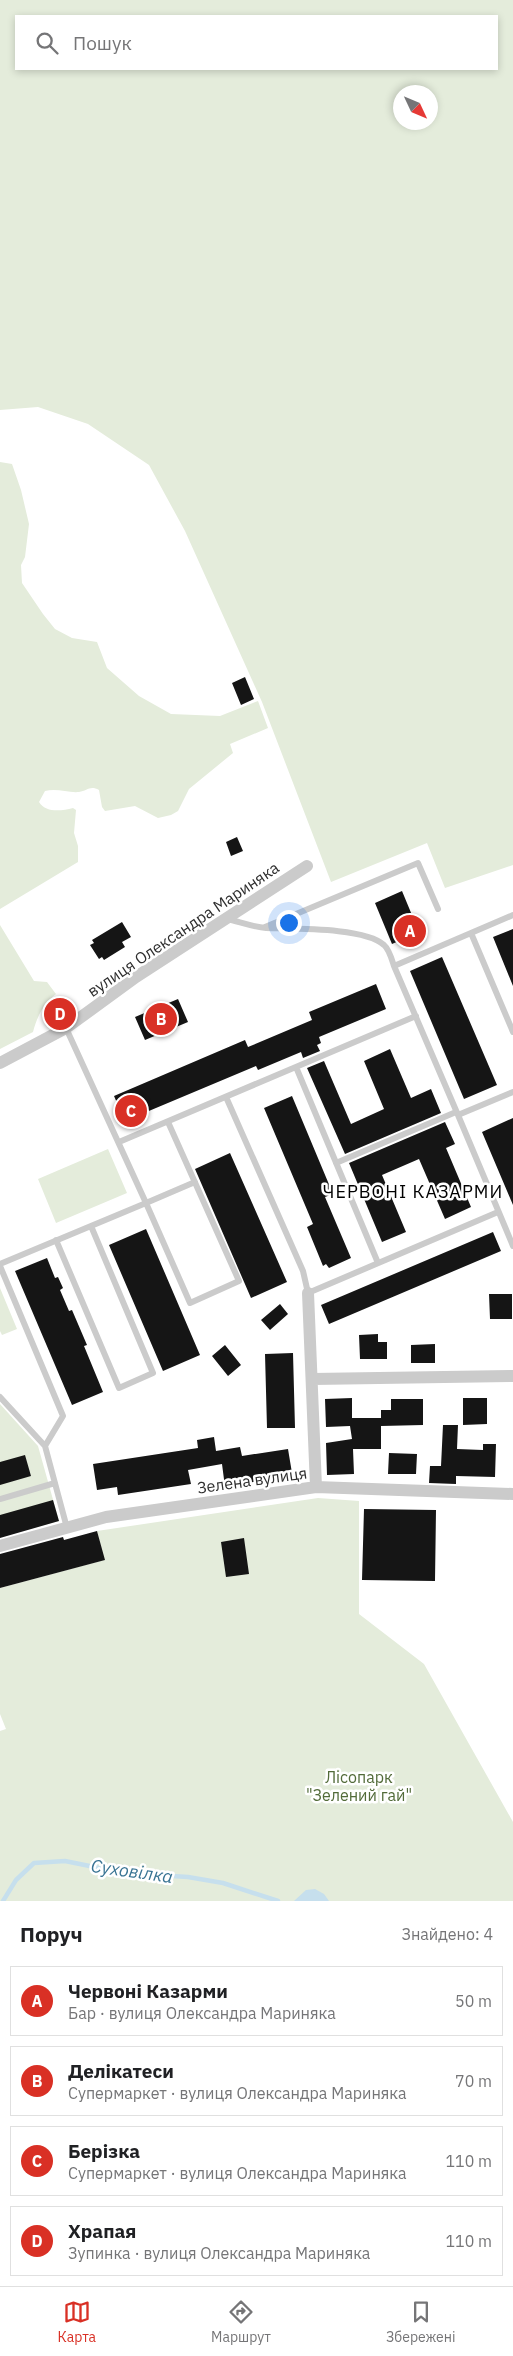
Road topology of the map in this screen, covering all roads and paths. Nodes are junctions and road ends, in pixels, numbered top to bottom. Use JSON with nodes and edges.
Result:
{"nodes":[{"id":1,"x":307,"y":866,"type":"dead end"},
{"id":2,"x":438,"y":909,"type":"dead end"},
{"id":3,"x":513,"y":915,"type":"edge"},
{"id":4,"x":228,"y":919,"type":"junction"},
{"id":5,"x":263,"y":928,"type":"junction"},
{"id":6,"x":471,"y":933,"type":"junction"},
{"id":7,"x":394,"y":966,"type":"junction"},
{"id":8,"x":416,"y":1016,"type":"junction"},
{"id":9,"x":66,"y":1028,"type":"junction"},
{"id":10,"x":513,"y":1032,"type":"edge"},
{"id":11,"x":0,"y":1063,"type":"edge"},
{"id":12,"x":296,"y":1067,"type":"junction"},
{"id":13,"x":513,"y":1092,"type":"edge"},
{"id":14,"x":226,"y":1097,"type":"junction"},
{"id":15,"x":457,"y":1113,"type":"junction"},
{"id":16,"x":168,"y":1122,"type":"junction"},
{"id":17,"x":119,"y":1142,"type":"junction"},
{"id":18,"x":336,"y":1162,"type":"junction"},
{"id":19,"x":195,"y":1182,"type":"junction"},
{"id":20,"x":146,"y":1203,"type":"junction"},
{"id":21,"x":498,"y":1212,"type":"junction"},
{"id":22,"x":91,"y":1226,"type":"junction"},
{"id":23,"x":56,"y":1240,"type":"junction"},
{"id":24,"x":513,"y":1246,"type":"edge"},
{"id":25,"x":378,"y":1263,"type":"junction"},
{"id":26,"x":0,"y":1265,"type":"edge"},
{"id":27,"x":308,"y":1293,"type":"junction"},
{"id":28,"x":513,"y":1376,"type":"edge"},
{"id":29,"x":313,"y":1379,"type":"junction"},
{"id":30,"x":0,"y":1397,"type":"edge"},
{"id":31,"x":45,"y":1446,"type":"junction"},
{"id":32,"x":55,"y":1483,"type":"junction"},
{"id":33,"x":316,"y":1488,"type":"junction"},
{"id":34,"x":513,"y":1494,"type":"edge"},
{"id":35,"x":0,"y":1499,"type":"edge"},
{"id":36,"x":67,"y":1528,"type":"junction"},
{"id":37,"x":0,"y":1546,"type":"edge"}],
"edges":[{"from":1,"to":4,"type":"street","name":"вулиця Олександра Мариняка"},
{"from":2,"to":5,"type":"lane"},
{"from":3,"to":6,"type":"lane"},
{"from":4,"to":5,"type":"lane"},
{"from":4,"to":9,"type":"street","name":"вулиця Олександра Мариняка"},
{"from":5,"to":7,"type":"lane"},
{"from":6,"to":7,"type":"lane"},
{"from":6,"to":10,"type":"lane"},
{"from":7,"to":8,"type":"lane"},
{"from":8,"to":12,"type":"lane"},
{"from":8,"to":15,"type":"lane"},
{"from":9,"to":11,"type":"street","name":"вулиця Олександра Мариняка"},
{"from":9,"to":17,"type":"lane"},
{"from":12,"to":14,"type":"lane"},
{"from":12,"to":18,"type":"lane"},
{"from":13,"to":15,"type":"lane"},
{"from":14,"to":16,"type":"lane"},
{"from":14,"to":27,"type":"lane"},
{"from":15,"to":18,"type":"lane"},
{"from":15,"to":21,"type":"lane"},
{"from":16,"to":17,"type":"lane"},
{"from":16,"to":19,"type":"lane"},
{"from":17,"to":20,"type":"lane"},
{"from":18,"to":25,"type":"lane"},
{"from":19,"to":20,"type":"lane"},
{"from":19,"to":20,"type":"lane"},
{"from":20,"to":22,"type":"lane"},
{"from":21,"to":24,"type":"lane"},
{"from":21,"to":25,"type":"lane"},
{"from":22,"to":23,"type":"lane"},
{"from":22,"to":23,"type":"lane"},
{"from":23,"to":26,"type":"lane"},
{"from":25,"to":27,"type":"lane"},
{"from":26,"to":31,"type":"lane"},
{"from":27,"to":29,"type":"street"},
{"from":28,"to":29,"type":"street"},
{"from":29,"to":33,"type":"street"},
{"from":30,"to":31,"type":"lane"},
{"from":31,"to":32,"type":"lane"},
{"from":32,"to":35,"type":"lane"},
{"from":32,"to":36,"type":"lane"},
{"from":33,"to":34,"type":"street","name":"Зелена вулиця"},
{"from":33,"to":36,"type":"street","name":"Зелена вулиця"},
{"from":36,"to":37,"type":"street","name":"Зелена вулиця"}]}
